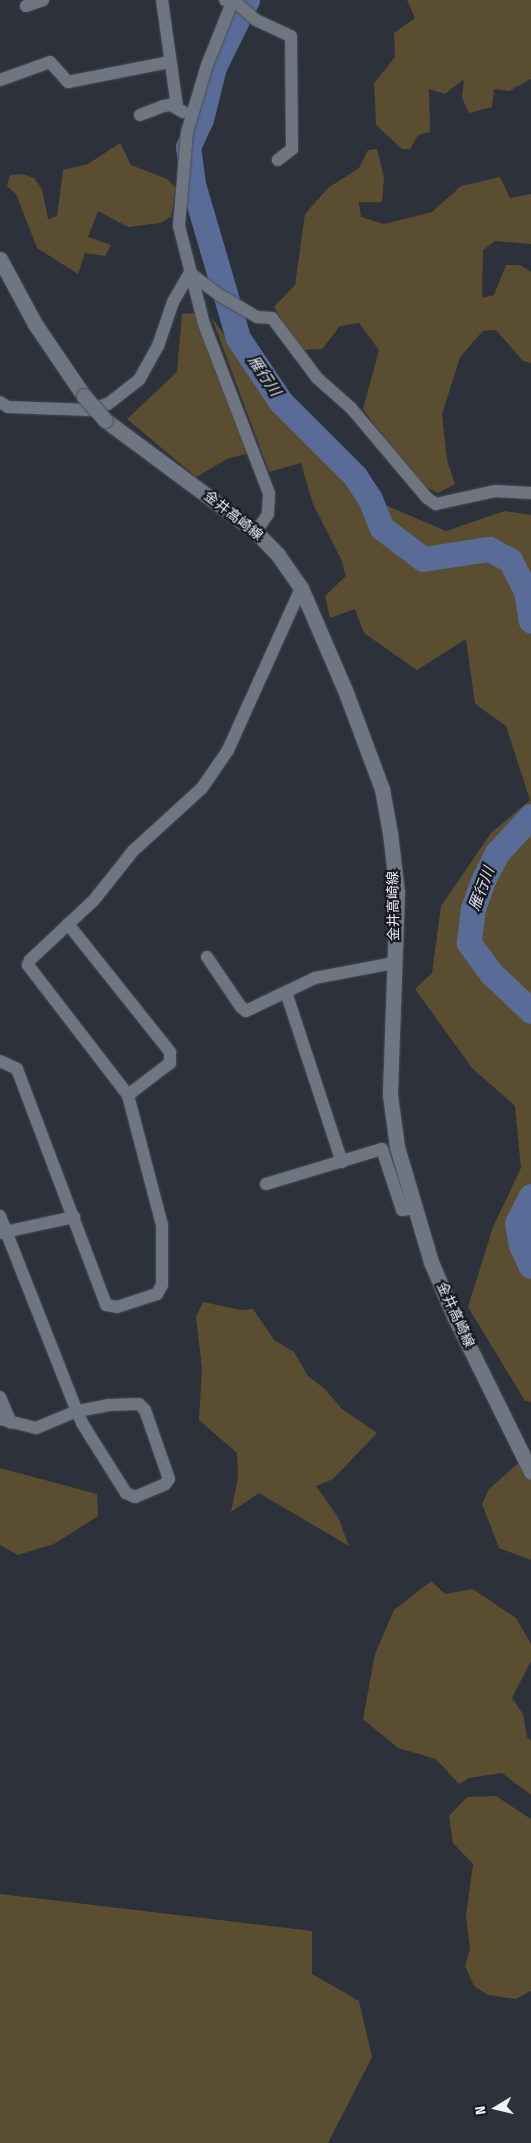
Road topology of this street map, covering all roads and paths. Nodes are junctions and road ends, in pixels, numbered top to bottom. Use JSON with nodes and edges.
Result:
{"nodes":[{"id":1,"x":43,"y":0,"type":"edge"},
{"id":2,"x":162,"y":0,"type":"edge"},
{"id":3,"x":225,"y":0,"type":"edge"},
{"id":4,"x":236,"y":3,"type":"edge"},
{"id":5,"x":26,"y":6,"type":"dead end"},
{"id":6,"x":170,"y":62,"type":"junction"},
{"id":7,"x":0,"y":80,"type":"edge"},
{"id":8,"x":177,"y":107,"type":"junction"},
{"id":9,"x":140,"y":115,"type":"dead end"},
{"id":10,"x":191,"y":118,"type":"junction"},
{"id":11,"x":278,"y":160,"type":"dead end"},
{"id":12,"x":0,"y":259,"type":"edge"},
{"id":13,"x":190,"y":273,"type":"junction"},
{"id":14,"x":0,"y":402,"type":"edge"},
{"id":15,"x":531,"y":493,"type":"edge"},
{"id":16,"x":256,"y":532,"type":"junction"},
{"id":17,"x":301,"y":588,"type":"junction"},
{"id":18,"x":68,"y":924,"type":"junction"},
{"id":19,"x":208,"y":957,"type":"dead end"},
{"id":20,"x":394,"y":964,"type":"junction"},
{"id":21,"x":286,"y":992,"type":"junction"},
{"id":22,"x":0,"y":1061,"type":"edge"},
{"id":23,"x":128,"y":1094,"type":"junction"},
{"id":24,"x":342,"y":1162,"type":"junction"},
{"id":25,"x":266,"y":1184,"type":"dead end"},
{"id":26,"x":414,"y":1208,"type":"junction"},
{"id":27,"x":0,"y":1216,"type":"edge"},
{"id":28,"x":74,"y":1217,"type":"junction"},
{"id":29,"x":3,"y":1232,"type":"edge"},
{"id":30,"x":0,"y":1397,"type":"edge"},
{"id":31,"x":77,"y":1411,"type":"junction"},
{"id":32,"x":5,"y":1421,"type":"edge"},
{"id":33,"x":529,"y":1468,"type":"edge"}],
"edges":[{"from":1,"to":5,"type":"street"},
{"from":2,"to":6,"type":"street"},
{"from":3,"to":4,"type":"street"},
{"from":4,"to":10,"type":"street"},
{"from":4,"to":11,"type":"street"},
{"from":6,"to":7,"type":"street"},
{"from":6,"to":8,"type":"street"},
{"from":8,"to":9,"type":"street"},
{"from":8,"to":10,"type":"street"},
{"from":10,"to":13,"type":"street"},
{"from":12,"to":16,"type":"main road","name":"金井高崎線","bridge":true},
{"from":13,"to":14,"type":"street"},
{"from":13,"to":15,"type":"street"},
{"from":13,"to":16,"type":"street"},
{"from":16,"to":17,"type":"main road","name":"金井高崎線"},
{"from":17,"to":18,"type":"street"},
{"from":17,"to":20,"type":"main road","name":"金井高崎線"},
{"from":18,"to":23,"type":"street"},
{"from":18,"to":23,"type":"street"},
{"from":19,"to":21,"type":"street"},
{"from":20,"to":21,"type":"street"},
{"from":20,"to":26,"type":"main road","name":"金井高崎線"},
{"from":21,"to":24,"type":"street"},
{"from":22,"to":28,"type":"street"},
{"from":23,"to":28,"type":"street"},
{"from":24,"to":25,"type":"street"},
{"from":24,"to":26,"type":"street"},
{"from":26,"to":33,"type":"main road","name":"金井高崎線"},
{"from":27,"to":29,"type":"street"},
{"from":28,"to":29,"type":"street"},
{"from":29,"to":31,"type":"street"},
{"from":30,"to":32,"type":"street"},
{"from":31,"to":31,"type":"street"},
{"from":31,"to":32,"type":"street"}]}
